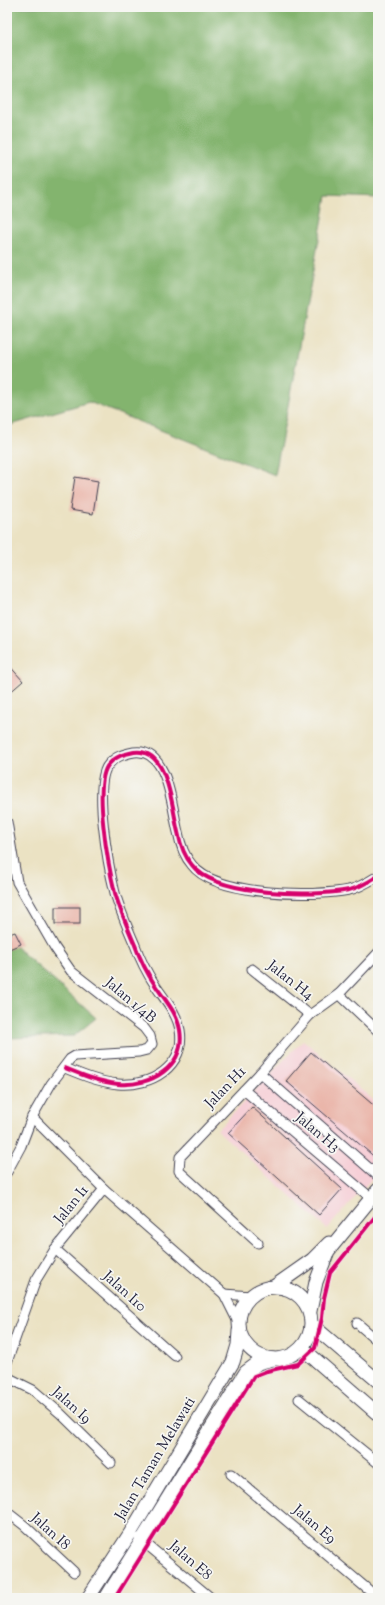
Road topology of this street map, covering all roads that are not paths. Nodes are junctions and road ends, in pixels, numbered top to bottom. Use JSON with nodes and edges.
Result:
{"nodes":[{"id":1,"x":7,"y":822,"type":"edge"},
{"id":2,"x":378,"y":876,"type":"edge"},
{"id":3,"x":378,"y":953,"type":"edge"},
{"id":4,"x":252,"y":969,"type":"dead end"},
{"id":5,"x":339,"y":994,"type":"junction"},
{"id":6,"x":310,"y":1015,"type":"junction"},
{"id":7,"x":378,"y":1031,"type":"edge"},
{"id":8,"x":64,"y":1068,"type":"junction"},
{"id":9,"x":260,"y":1073,"type":"junction"},
{"id":10,"x":244,"y":1090,"type":"junction"},
{"id":11,"x":32,"y":1117,"type":"junction"},
{"id":12,"x":7,"y":1172,"type":"edge"},
{"id":13,"x":378,"y":1176,"type":"edge"},
{"id":14,"x":104,"y":1189,"type":"junction"},
{"id":15,"x":375,"y":1194,"type":"edge"},
{"id":16,"x":353,"y":1220,"type":"junction"},
{"id":17,"x":258,"y":1243,"type":"dead end"},
{"id":18,"x":55,"y":1249,"type":"junction"},
{"id":19,"x":276,"y":1286,"type":"junction"},
{"id":20,"x":224,"y":1294,"type":"junction"},
{"id":21,"x":251,"y":1296,"type":"junction"},
{"id":22,"x":310,"y":1311,"type":"junction"},
{"id":23,"x":357,"y":1323,"type":"dead end"},
{"id":24,"x":312,"y":1325,"type":"junction"},
{"id":25,"x":239,"y":1328,"type":"junction"},
{"id":26,"x":378,"y":1341,"type":"edge"},
{"id":27,"x":302,"y":1348,"type":"junction"},
{"id":28,"x":175,"y":1356,"type":"dead end"},
{"id":29,"x":273,"y":1360,"type":"junction"},
{"id":30,"x":7,"y":1362,"type":"edge"},
{"id":31,"x":7,"y":1377,"type":"edge"},
{"id":32,"x":378,"y":1381,"type":"edge"},
{"id":33,"x":299,"y":1399,"type":"dead end"},
{"id":34,"x":378,"y":1414,"type":"edge"},
{"id":35,"x":111,"y":1463,"type":"dead end"},
{"id":36,"x":378,"y":1463,"type":"edge"},
{"id":37,"x":231,"y":1474,"type":"dead end"},
{"id":38,"x":7,"y":1512,"type":"edge"},
{"id":39,"x":131,"y":1532,"type":"junction"},
{"id":40,"x":143,"y":1541,"type":"junction"},
{"id":41,"x":74,"y":1572,"type":"dead end"},
{"id":42,"x":88,"y":1598,"type":"edge"},
{"id":43,"x":106,"y":1598,"type":"edge"},
{"id":44,"x":211,"y":1598,"type":"edge"},
{"id":45,"x":378,"y":1598,"type":"edge"}],
"edges":[{"from":1,"to":8,"type":"street","name":"Jalan 1/4B"},
{"from":2,"to":8,"type":"street"},
{"from":3,"to":5,"type":"street","name":"Jalan H1"},
{"from":4,"to":6,"type":"street","name":"Jalan H4"},
{"from":5,"to":6,"type":"street","name":"Jalan H1"},
{"from":5,"to":7,"type":"street"},
{"from":6,"to":9,"type":"street","name":"Jalan H1"},
{"from":8,"to":11,"type":"street","name":"Jalan 1/4B"},
{"from":9,"to":10,"type":"street","name":"Jalan H1"},
{"from":9,"to":13,"type":"street","name":"Jalan H3"},
{"from":10,"to":15,"type":"street","name":"Jalan H3"},
{"from":10,"to":17,"type":"street","name":"Jalan H1"},
{"from":11,"to":12,"type":"street","name":"Jalan 1/4B"},
{"from":11,"to":14,"type":"street"},
{"from":14,"to":18,"type":"street","name":"Jalan I1"},
{"from":14,"to":20,"type":"street","name":"Jalan I1"},
{"from":15,"to":16,"type":"main road"},
{"from":16,"to":19,"type":"main road"},
{"from":16,"to":22,"type":"main road"},
{"from":18,"to":28,"type":"street","name":"Jalan I10"},
{"from":18,"to":30,"type":"street","name":"Jalan I1"},
{"from":19,"to":21,"type":"main road"},
{"from":19,"to":22,"type":"main road"},
{"from":20,"to":21,"type":"street"},
{"from":20,"to":25,"type":"street","name":"Jalan I1"},
{"from":21,"to":25,"type":"main road"},
{"from":22,"to":24,"type":"main road"},
{"from":23,"to":26,"type":"street"},
{"from":24,"to":27,"type":"main road"},
{"from":24,"to":32,"type":"main road"},
{"from":25,"to":29,"type":"main road"},
{"from":25,"to":39,"type":"main road","name":"Jalan Taman Melawati"},
{"from":27,"to":29,"type":"main road"},
{"from":27,"to":34,"type":"main road"},
{"from":29,"to":40,"type":"main road","name":"Jalan Taman Melawati"},
{"from":31,"to":35,"type":"street","name":"Jalan I9"},
{"from":33,"to":36,"type":"street"},
{"from":37,"to":45,"type":"street","name":"Jalan E9"},
{"from":38,"to":41,"type":"street","name":"Jalan I8"},
{"from":39,"to":40,"type":"street","name":"Jalan E8"},
{"from":39,"to":42,"type":"main road","name":"Jalan Taman Melawati"},
{"from":40,"to":43,"type":"main road","name":"Jalan Taman Melawati"},
{"from":40,"to":44,"type":"street","name":"Jalan E8"}]}
